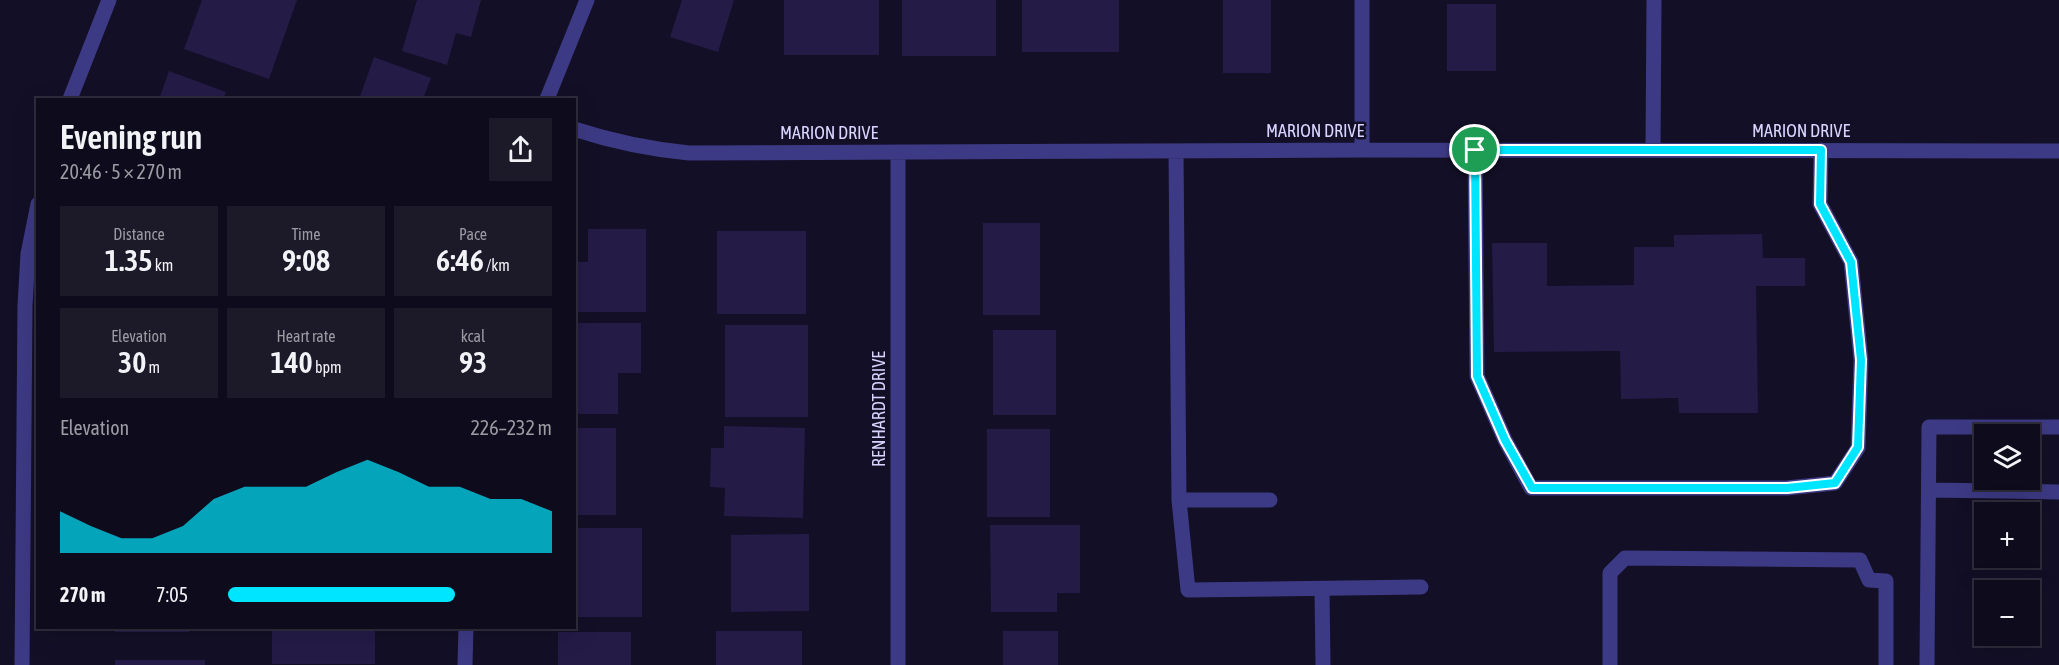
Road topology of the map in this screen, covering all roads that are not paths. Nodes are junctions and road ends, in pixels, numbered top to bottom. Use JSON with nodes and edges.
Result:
{"nodes":[{"id":1,"x":109,"y":0,"type":"edge"},
{"id":2,"x":587,"y":0,"type":"edge"},
{"id":3,"x":1362,"y":0,"type":"edge"},
{"id":4,"x":1654,"y":0,"type":"edge"},
{"id":5,"x":70,"y":98,"type":"edge"},
{"id":6,"x":547,"y":98,"type":"edge"},
{"id":7,"x":576,"y":130,"type":"edge"},
{"id":8,"x":1362,"y":150,"type":"junction"},
{"id":9,"x":1475,"y":150,"type":"junction"},
{"id":10,"x":1653,"y":150,"type":"junction"},
{"id":11,"x":1821,"y":150,"type":"junction"},
{"id":12,"x":1176,"y":151,"type":"junction"},
{"id":13,"x":2059,"y":151,"type":"edge"},
{"id":14,"x":898,"y":152,"type":"junction"},
{"id":15,"x":36,"y":214,"type":"edge"},
{"id":16,"x":2059,"y":427,"type":"edge"},
{"id":17,"x":1929,"y":490,"type":"junction"},
{"id":18,"x":2059,"y":492,"type":"edge"},
{"id":19,"x":1179,"y":500,"type":"junction"},
{"id":20,"x":1270,"y":500,"type":"dead end"},
{"id":21,"x":1421,"y":587,"type":"dead end"},
{"id":22,"x":1322,"y":589,"type":"junction"},
{"id":23,"x":466,"y":629,"type":"edge"},
{"id":24,"x":22,"y":665,"type":"edge"},
{"id":25,"x":465,"y":665,"type":"edge"},
{"id":26,"x":898,"y":665,"type":"edge"},
{"id":27,"x":1323,"y":665,"type":"edge"},
{"id":28,"x":1611,"y":665,"type":"edge"},
{"id":29,"x":1886,"y":665,"type":"edge"},
{"id":30,"x":1927,"y":665,"type":"edge"}],
"edges":[{"from":1,"to":5,"type":"street"},
{"from":2,"to":6,"type":"street"},
{"from":3,"to":8,"type":"street"},
{"from":4,"to":10,"type":"street"},
{"from":7,"to":14,"type":"street","name":"MARION DRIVE"},
{"from":8,"to":9,"type":"street","name":"MARION DRIVE"},
{"from":8,"to":12,"type":"street","name":"MARION DRIVE"},
{"from":9,"to":10,"type":"street","name":"MARION DRIVE"},
{"from":9,"to":11,"type":"street"},
{"from":10,"to":11,"type":"street","name":"MARION DRIVE"},
{"from":11,"to":13,"type":"street","name":"MARION DRIVE"},
{"from":12,"to":14,"type":"street","name":"MARION DRIVE"},
{"from":12,"to":19,"type":"street"},
{"from":14,"to":26,"type":"street","name":"RENHARDT DRIVE"},
{"from":15,"to":24,"type":"street"},
{"from":16,"to":17,"type":"street"},
{"from":17,"to":18,"type":"street"},
{"from":17,"to":30,"type":"street"},
{"from":19,"to":20,"type":"street"},
{"from":19,"to":22,"type":"street"},
{"from":21,"to":22,"type":"street"},
{"from":22,"to":27,"type":"street"},
{"from":23,"to":25,"type":"street"},
{"from":28,"to":29,"type":"street"}]}
